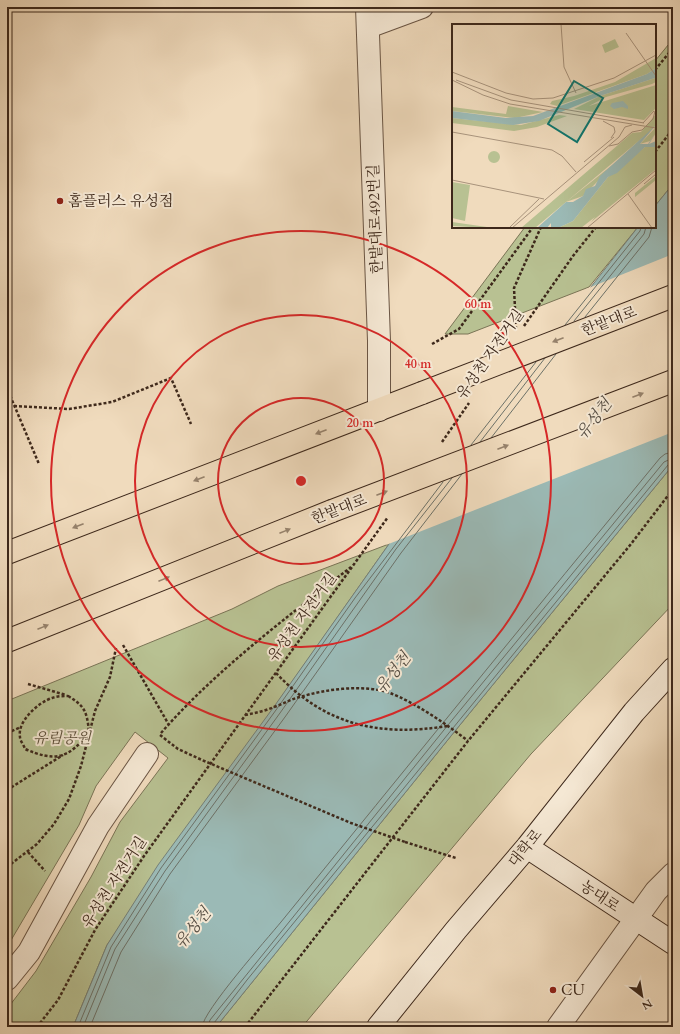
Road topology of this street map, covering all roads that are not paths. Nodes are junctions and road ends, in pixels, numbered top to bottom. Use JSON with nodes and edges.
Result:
{"nodes":[{"id":1,"x":422,"y":7,"type":"edge"},
{"id":2,"x":367,"y":17,"type":"edge"},
{"id":3,"x":673,"y":296,"type":"edge"},
{"id":4,"x":673,"y":381,"type":"edge"},
{"id":5,"x":379,"y":410,"type":"junction"},
{"id":6,"x":7,"y":553,"type":"edge"},
{"id":7,"x":7,"y":642,"type":"edge"},
{"id":8,"x":673,"y":669,"type":"edge"},
{"id":9,"x":147,"y":754,"type":"dead end"},
{"id":10,"x":527,"y":847,"type":"junction"},
{"id":11,"x":673,"y":874,"type":"edge"},
{"id":12,"x":636,"y":921,"type":"junction"},
{"id":13,"x":673,"y":943,"type":"edge"},
{"id":14,"x":7,"y":979,"type":"edge"},
{"id":15,"x":378,"y":1027,"type":"edge"},
{"id":16,"x":558,"y":1027,"type":"edge"}],
"edges":[{"from":1,"to":2,"type":"street","name":"한밭대로492번길"},
{"from":2,"to":5,"type":"street","name":"한밭대로492번길"},
{"from":3,"to":5,"type":"main road","name":"한밭대로","one_way":true,"bridge":true},
{"from":7,"to":4,"type":"main road","name":"한밭대로","one_way":true,"bridge":true},
{"from":5,"to":6,"type":"main road","name":"한밭대로","one_way":true},
{"from":8,"to":10,"type":"street","name":"대학로"},
{"from":9,"to":14,"type":"street"},
{"from":10,"to":12,"type":"street","name":"농대로"},
{"from":10,"to":15,"type":"street","name":"대학로"},
{"from":11,"to":12,"type":"street"},
{"from":12,"to":13,"type":"street","name":"농대로"},
{"from":12,"to":16,"type":"street"}]}
